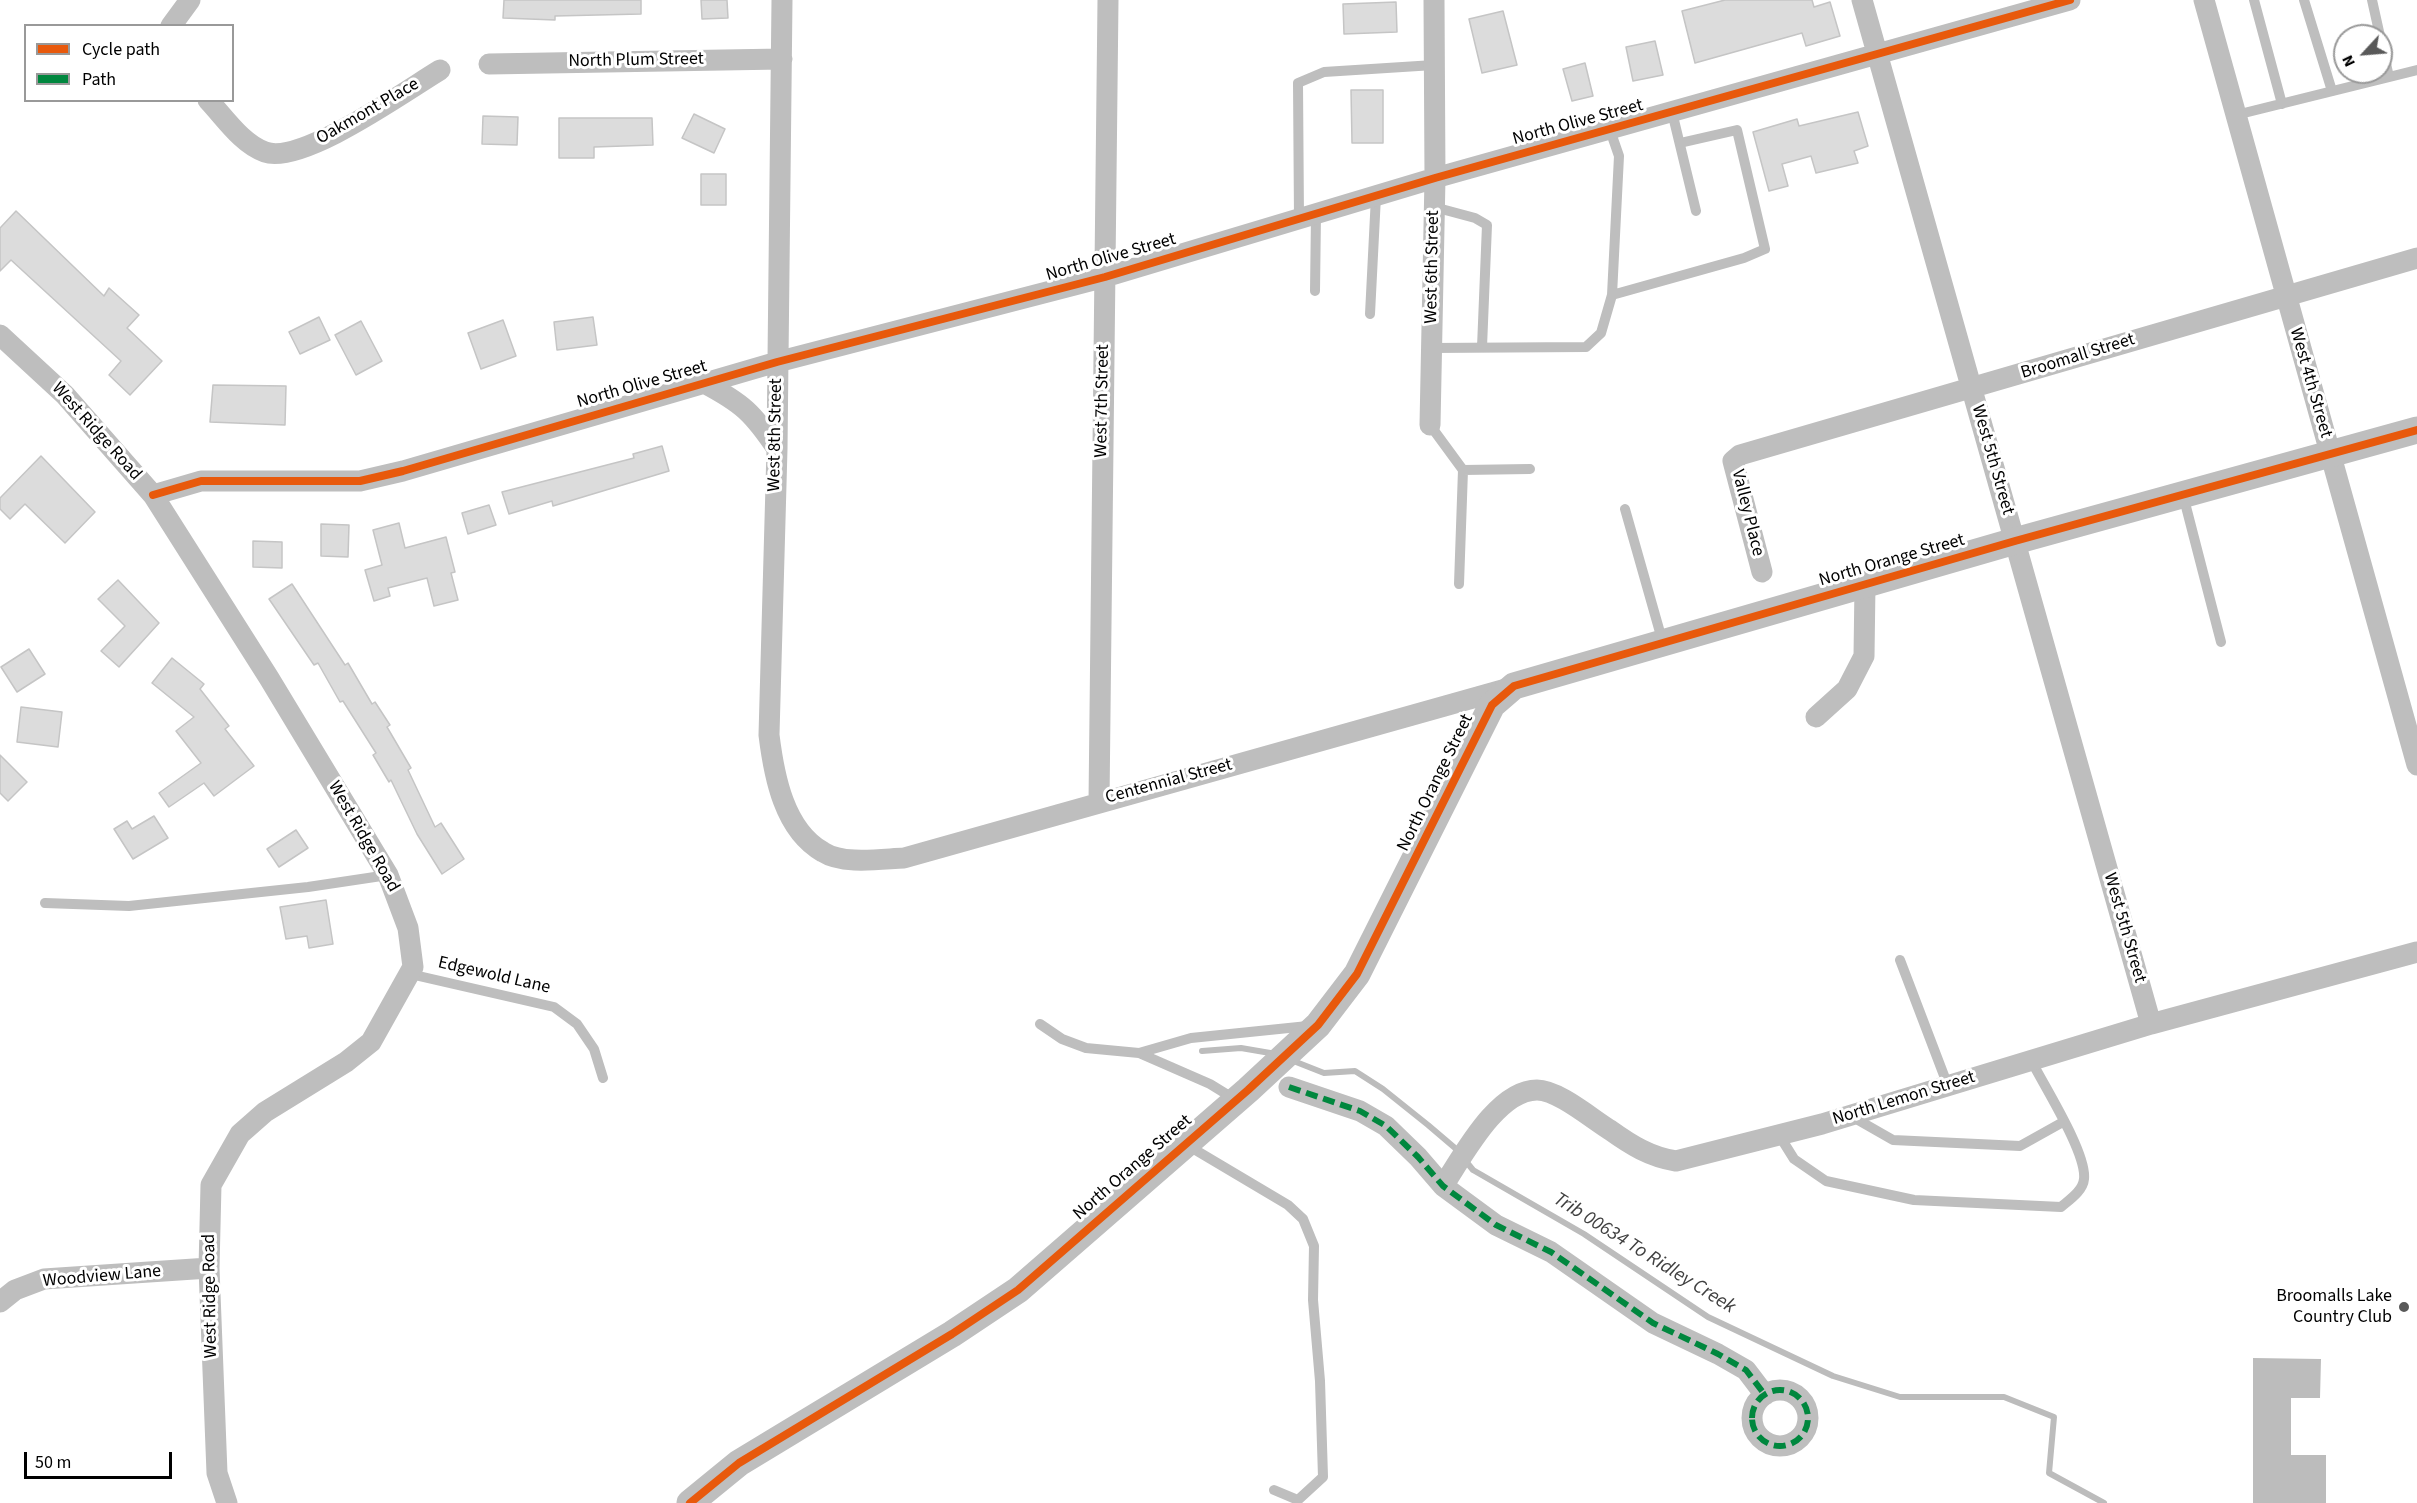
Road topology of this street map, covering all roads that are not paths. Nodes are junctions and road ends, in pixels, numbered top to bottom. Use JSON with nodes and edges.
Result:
{"nodes":[{"id":1,"x":190,"y":0,"type":"edge"},
{"id":2,"x":782,"y":0,"type":"edge"},
{"id":3,"x":1108,"y":0,"type":"edge"},
{"id":4,"x":1434,"y":0,"type":"edge"},
{"id":5,"x":1862,"y":0,"type":"edge"},
{"id":6,"x":2070,"y":0,"type":"edge"},
{"id":7,"x":2204,"y":0,"type":"edge"},
{"id":8,"x":2254,"y":0,"type":"edge"},
{"id":9,"x":2304,"y":0,"type":"edge"},
{"id":10,"x":2372,"y":0,"type":"edge"},
{"id":11,"x":172,"y":24,"type":"edge"},
{"id":12,"x":2377,"y":24,"type":"edge"},
{"id":13,"x":1878,"y":56,"type":"junction"},
{"id":14,"x":782,"y":59,"type":"junction"},
{"id":15,"x":489,"y":64,"type":"dead end"},
{"id":16,"x":1434,"y":65,"type":"junction"},
{"id":17,"x":440,"y":70,"type":"dead end"},
{"id":18,"x":2417,"y":70,"type":"edge"},
{"id":19,"x":2393,"y":76,"type":"edge"},
{"id":20,"x":2360,"y":84,"type":"edge"},
{"id":21,"x":2332,"y":91,"type":"junction"},
{"id":22,"x":210,"y":102,"type":"edge"},
{"id":23,"x":2282,"y":104,"type":"junction"},
{"id":24,"x":1672,"y":112,"type":"junction"},
{"id":25,"x":2236,"y":115,"type":"junction"},
{"id":26,"x":1610,"y":130,"type":"junction"},
{"id":27,"x":1680,"y":143,"type":"junction"},
{"id":28,"x":1435,"y":178,"type":"junction"},
{"id":29,"x":1376,"y":196,"type":"junction"},
{"id":30,"x":1434,"y":207,"type":"junction"},
{"id":31,"x":1696,"y":211,"type":"dead end"},
{"id":32,"x":1307,"y":216,"type":"junction"},
{"id":33,"x":2417,"y":258,"type":"edge"},
{"id":34,"x":1105,"y":277,"type":"junction"},
{"id":35,"x":1315,"y":291,"type":"dead end"},
{"id":36,"x":1612,"y":295,"type":"junction"},
{"id":37,"x":2286,"y":296,"type":"junction"},
{"id":38,"x":1370,"y":315,"type":"dead end"},
{"id":39,"x":0,"y":335,"type":"edge"},
{"id":40,"x":1482,"y":347,"type":"junction"},
{"id":41,"x":1431,"y":348,"type":"junction"},
{"id":42,"x":777,"y":362,"type":"junction"},
{"id":43,"x":704,"y":383,"type":"junction"},
{"id":44,"x":1972,"y":389,"type":"junction"},
{"id":45,"x":1430,"y":425,"type":"joint"},
{"id":46,"x":2417,"y":430,"type":"edge"},
{"id":47,"x":777,"y":449,"type":"junction"},
{"id":48,"x":1740,"y":455,"type":"joint"},
{"id":49,"x":2330,"y":455,"type":"junction"},
{"id":50,"x":1530,"y":469,"type":"dead end"},
{"id":51,"x":1462,"y":470,"type":"junction"},
{"id":52,"x":153,"y":495,"type":"junction"},
{"id":53,"x":2183,"y":495,"type":"junction"},
{"id":54,"x":1625,"y":509,"type":"dead end"},
{"id":55,"x":2015,"y":541,"type":"junction"},
{"id":56,"x":1762,"y":572,"type":"dead end"},
{"id":57,"x":1459,"y":584,"type":"dead end"},
{"id":58,"x":1865,"y":585,"type":"junction"},
{"id":59,"x":2221,"y":642,"type":"dead end"},
{"id":60,"x":1663,"y":643,"type":"junction"},
{"id":61,"x":1514,"y":687,"type":"junction"},
{"id":62,"x":1816,"y":717,"type":"dead end"},
{"id":63,"x":2417,"y":765,"type":"edge"},
{"id":64,"x":1099,"y":802,"type":"junction"},
{"id":65,"x":823,"y":853,"type":"joint"},
{"id":66,"x":388,"y":875,"type":"junction"},
{"id":67,"x":45,"y":903,"type":"dead end"},
{"id":68,"x":2417,"y":952,"type":"edge"},
{"id":69,"x":1900,"y":960,"type":"dead end"},
{"id":70,"x":410,"y":974,"type":"junction"},
{"id":71,"x":1040,"y":1024,"type":"dead end"},
{"id":72,"x":2151,"y":1024,"type":"junction"},
{"id":73,"x":1318,"y":1025,"type":"junction"},
{"id":74,"x":1139,"y":1053,"type":"junction"},
{"id":75,"x":2031,"y":1060,"type":"junction"},
{"id":76,"x":603,"y":1078,"type":"dead end"},
{"id":77,"x":1948,"y":1086,"type":"junction"},
{"id":78,"x":1289,"y":1087,"type":"dead end"},
{"id":79,"x":1236,"y":1100,"type":"junction"},
{"id":80,"x":1850,"y":1115,"type":"junction"},
{"id":81,"x":2063,"y":1122,"type":"junction"},
{"id":82,"x":1779,"y":1135,"type":"junction"},
{"id":83,"x":1184,"y":1143,"type":"junction"},
{"id":84,"x":1443,"y":1186,"type":"junction"},
{"id":85,"x":209,"y":1268,"type":"junction"},
{"id":86,"x":0,"y":1302,"type":"edge"},
{"id":87,"x":1765,"y":1395,"type":"dead end"},
{"id":88,"x":1274,"y":1490,"type":"dead end"},
{"id":89,"x":227,"y":1503,"type":"edge"},
{"id":90,"x":690,"y":1503,"type":"edge"}],
"edges":[{"from":1,"to":11,"type":"street"},
{"from":2,"to":14,"type":"street","name":"West 8th Street"},
{"from":3,"to":34,"type":"street","name":"West 7th Street"},
{"from":4,"to":16,"type":"street","name":"West 6th Street"},
{"from":5,"to":13,"type":"street","name":"West 5th Street"},
{"from":6,"to":13,"type":"street","name":"North Olive Street"},
{"from":7,"to":25,"type":"street","name":"West 4th Street"},
{"from":8,"to":23,"type":"lane"},
{"from":9,"to":21,"type":"lane"},
{"from":10,"to":12,"type":"lane"},
{"from":13,"to":24,"type":"street","name":"North Olive Street"},
{"from":13,"to":44,"type":"street","name":"West 5th Street"},
{"from":14,"to":15,"type":"street","name":"North Plum Street"},
{"from":14,"to":42,"type":"street","name":"West 8th Street"},
{"from":16,"to":28,"type":"street","name":"West 6th Street"},
{"from":16,"to":32,"type":"lane"},
{"from":17,"to":22,"type":"street","name":"Oakmont Place"},
{"from":18,"to":19,"type":"lane"},
{"from":20,"to":21,"type":"lane"},
{"from":21,"to":23,"type":"lane"},
{"from":23,"to":25,"type":"lane"},
{"from":24,"to":26,"type":"street","name":"North Olive Street"},
{"from":24,"to":27,"type":"lane"},
{"from":25,"to":37,"type":"street","name":"West 4th Street"},
{"from":26,"to":28,"type":"street","name":"North Olive Street"},
{"from":26,"to":36,"type":"lane"},
{"from":27,"to":31,"type":"lane"},
{"from":27,"to":36,"type":"lane"},
{"from":28,"to":29,"type":"street","name":"North Olive Street"},
{"from":28,"to":30,"type":"street","name":"West 6th Street"},
{"from":29,"to":32,"type":"street","name":"North Olive Street"},
{"from":29,"to":38,"type":"lane"},
{"from":30,"to":40,"type":"lane"},
{"from":30,"to":41,"type":"street","name":"West 6th Street"},
{"from":32,"to":34,"type":"street","name":"North Olive Street"},
{"from":32,"to":35,"type":"lane"},
{"from":33,"to":37,"type":"street","name":"Broomall Street"},
{"from":34,"to":42,"type":"street","name":"North Olive Street"},
{"from":34,"to":64,"type":"street","name":"West 7th Street"},
{"from":36,"to":40,"type":"lane"},
{"from":37,"to":44,"type":"street","name":"Broomall Street"},
{"from":37,"to":49,"type":"street","name":"West 4th Street"},
{"from":39,"to":52,"type":"street","name":"West Ridge Road"},
{"from":40,"to":41,"type":"lane"},
{"from":41,"to":45,"type":"street","name":"West 6th Street"},
{"from":42,"to":43,"type":"street","name":"North Olive Street"},
{"from":42,"to":47,"type":"street","name":"West 8th Street"},
{"from":43,"to":47,"type":"street"},
{"from":43,"to":52,"type":"street","name":"North Olive Street"},
{"from":44,"to":48,"type":"street","name":"Broomall Street"},
{"from":44,"to":55,"type":"street","name":"West 5th Street"},
{"from":45,"to":51,"type":"lane"},
{"from":46,"to":49,"type":"street","name":"North Orange Street"},
{"from":47,"to":65,"type":"street","name":"West 8th Street"},
{"from":48,"to":56,"type":"street","name":"Valley Place"},
{"from":49,"to":53,"type":"street","name":"North Orange Street"},
{"from":49,"to":63,"type":"street","name":"West 4th Street"},
{"from":50,"to":51,"type":"lane"},
{"from":51,"to":57,"type":"lane"},
{"from":52,"to":66,"type":"street","name":"West Ridge Road"},
{"from":53,"to":55,"type":"street","name":"North Orange Street"},
{"from":53,"to":59,"type":"lane"},
{"from":54,"to":60,"type":"lane"},
{"from":55,"to":58,"type":"street","name":"North Orange Street"},
{"from":55,"to":72,"type":"street","name":"West 5th Street"},
{"from":58,"to":60,"type":"street","name":"North Orange Street"},
{"from":58,"to":62,"type":"street"},
{"from":60,"to":61,"type":"street","name":"North Orange Street"},
{"from":61,"to":64,"type":"street","name":"Centennial Street"},
{"from":61,"to":73,"type":"street","name":"North Orange Street"},
{"from":64,"to":65,"type":"street","name":"Centennial Street"},
{"from":66,"to":67,"type":"lane"},
{"from":66,"to":70,"type":"street","name":"West Ridge Road"},
{"from":68,"to":72,"type":"street","name":"North Lemon Street"},
{"from":69,"to":77,"type":"lane"},
{"from":70,"to":76,"type":"lane","name":"Edgewold Lane"},
{"from":70,"to":85,"type":"street","name":"West Ridge Road"},
{"from":71,"to":74,"type":"lane"},
{"from":72,"to":75,"type":"street","name":"North Lemon Street"},
{"from":73,"to":74,"type":"lane"},
{"from":73,"to":79,"type":"street","name":"North Orange Street"},
{"from":74,"to":79,"type":"lane"},
{"from":75,"to":77,"type":"street","name":"North Lemon Street"},
{"from":75,"to":81,"type":"lane"},
{"from":77,"to":80,"type":"street","name":"North Lemon Street"},
{"from":78,"to":84,"type":"street"},
{"from":79,"to":83,"type":"street","name":"North Orange Street"},
{"from":80,"to":81,"type":"lane"},
{"from":80,"to":82,"type":"street","name":"North Lemon Street"},
{"from":81,"to":82,"type":"lane"},
{"from":82,"to":84,"type":"street","name":"North Lemon Street"},
{"from":83,"to":88,"type":"lane"},
{"from":83,"to":90,"type":"street","name":"North Orange Street"},
{"from":84,"to":87,"type":"street"},
{"from":85,"to":86,"type":"street","name":"Woodview Lane"},
{"from":85,"to":89,"type":"street","name":"West Ridge Road"}]}
